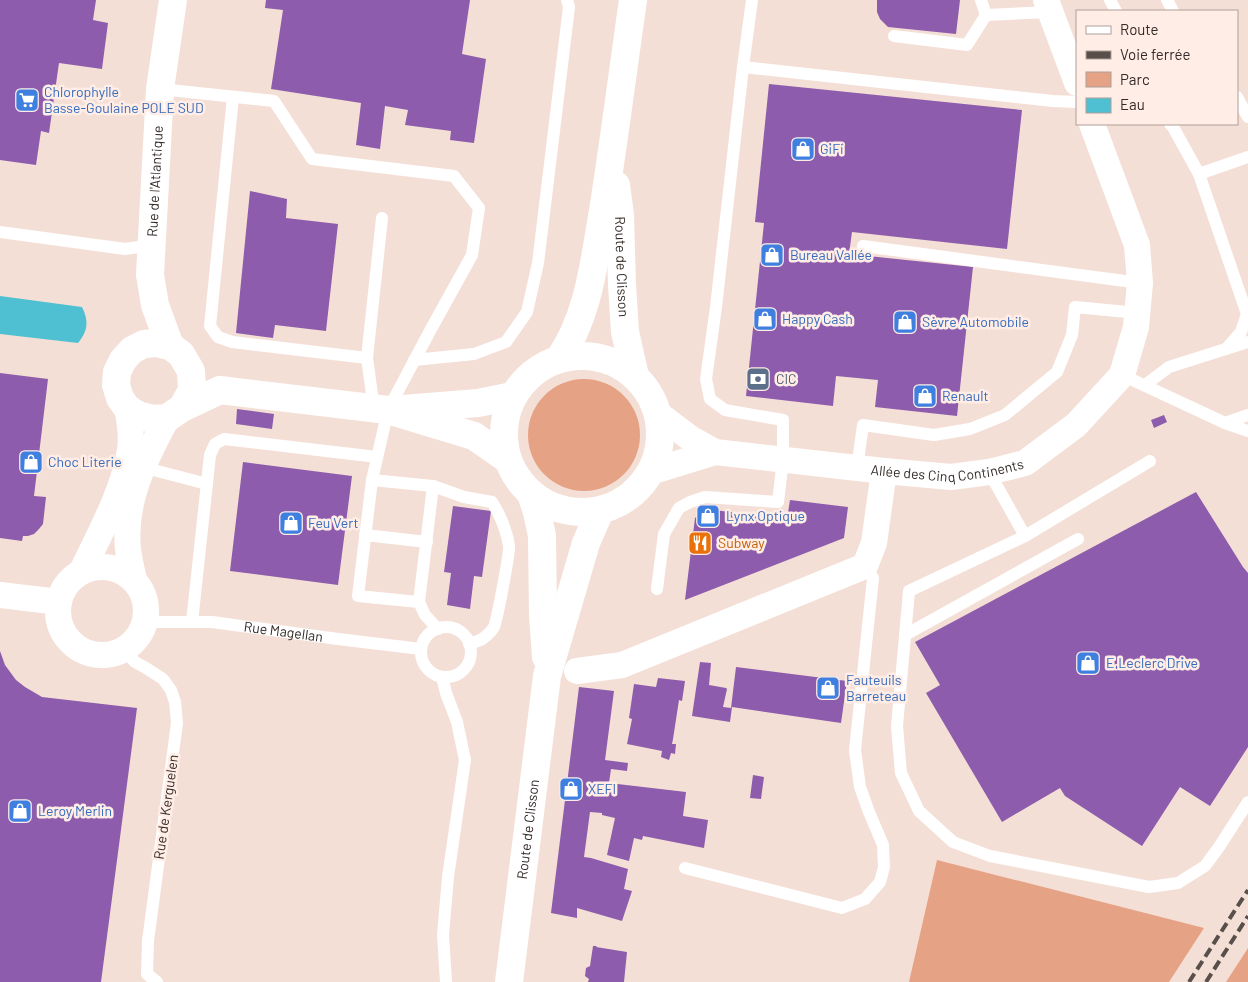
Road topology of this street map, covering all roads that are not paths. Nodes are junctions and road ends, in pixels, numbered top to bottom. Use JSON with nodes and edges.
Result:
{"nodes":[{"id":1,"x":172,"y":0,"type":"edge"},
{"id":2,"x":567,"y":0,"type":"edge"},
{"id":3,"x":633,"y":0,"type":"edge"},
{"id":4,"x":752,"y":0,"type":"edge"},
{"id":5,"x":981,"y":0,"type":"edge"},
{"id":6,"x":1048,"y":6,"type":"edge"},
{"id":7,"x":986,"y":15,"type":"junction"},
{"id":8,"x":894,"y":36,"type":"dead end"},
{"id":9,"x":743,"y":66,"type":"junction"},
{"id":10,"x":1076,"y":80,"type":"edge"},
{"id":11,"x":160,"y":89,"type":"junction"},
{"id":12,"x":233,"y":96,"type":"junction"},
{"id":13,"x":1238,"y":99,"type":"edge"},
{"id":14,"x":1076,"y":102,"type":"edge"},
{"id":15,"x":1248,"y":117,"type":"edge"},
{"id":16,"x":1092,"y":125,"type":"edge"},
{"id":17,"x":1171,"y":125,"type":"edge"},
{"id":18,"x":1248,"y":156,"type":"edge"},
{"id":19,"x":612,"y":157,"type":"junction"},
{"id":20,"x":1199,"y":174,"type":"junction"},
{"id":21,"x":382,"y":218,"type":"dead end"},
{"id":22,"x":0,"y":232,"type":"edge"},
{"id":23,"x":152,"y":244,"type":"junction"},
{"id":24,"x":863,"y":246,"type":"dead end"},
{"id":25,"x":1140,"y":283,"type":"junction"},
{"id":26,"x":155,"y":305,"type":"junction"},
{"id":27,"x":1138,"y":313,"type":"junction"},
{"id":28,"x":1248,"y":342,"type":"edge"},
{"id":29,"x":140,"y":346,"type":"junction"},
{"id":30,"x":1227,"y":348,"type":"junction"},
{"id":31,"x":175,"y":350,"type":"junction"},
{"id":32,"x":367,"y":358,"type":"junction"},
{"id":33,"x":559,"y":359,"type":"junction"},
{"id":34,"x":414,"y":360,"type":"junction"},
{"id":35,"x":635,"y":376,"type":"junction"},
{"id":36,"x":1133,"y":380,"type":"junction"},
{"id":37,"x":220,"y":390,"type":"junction"},
{"id":38,"x":513,"y":396,"type":"junction"},
{"id":39,"x":127,"y":408,"type":"junction"},
{"id":40,"x":381,"y":409,"type":"junction"},
{"id":41,"x":174,"y":413,"type":"junction"},
{"id":42,"x":657,"y":413,"type":"junction"},
{"id":43,"x":1248,"y":415,"type":"edge"},
{"id":44,"x":1225,"y":423,"type":"junction"},
{"id":45,"x":1248,"y":431,"type":"edge"},
{"id":46,"x":715,"y":452,"type":"junction"},
{"id":47,"x":378,"y":457,"type":"junction"},
{"id":48,"x":507,"y":459,"type":"junction"},
{"id":49,"x":783,"y":460,"type":"junction"},
{"id":50,"x":1150,"y":461,"type":"dead end"},
{"id":51,"x":142,"y":468,"type":"junction"},
{"id":52,"x":857,"y":468,"type":"junction"},
{"id":53,"x":884,"y":471,"type":"junction"},
{"id":54,"x":650,"y":472,"type":"junction"},
{"id":55,"x":989,"y":472,"type":"junction"},
{"id":56,"x":372,"y":480,"type":"junction"},
{"id":57,"x":207,"y":484,"type":"junction"},
{"id":58,"x":433,"y":486,"type":"junction"},
{"id":59,"x":531,"y":494,"type":"junction"},
{"id":60,"x":600,"y":511,"type":"junction"},
{"id":61,"x":365,"y":536,"type":"junction"},
{"id":62,"x":1025,"y":536,"type":"junction"},
{"id":63,"x":1078,"y":539,"type":"dead end"},
{"id":64,"x":427,"y":542,"type":"junction"},
{"id":65,"x":865,"y":566,"type":"junction"},
{"id":66,"x":82,"y":571,"type":"junction"},
{"id":67,"x":134,"y":580,"type":"junction"},
{"id":68,"x":657,"y":589,"type":"dead end"},
{"id":69,"x":0,"y":595,"type":"edge"},
{"id":70,"x":59,"y":602,"type":"junction"},
{"id":71,"x":419,"y":602,"type":"junction"},
{"id":72,"x":145,"y":622,"type":"junction"},
{"id":73,"x":192,"y":622,"type":"junction"},
{"id":74,"x":438,"y":629,"type":"junction"},
{"id":75,"x":905,"y":635,"type":"junction"},
{"id":76,"x":469,"y":644,"type":"junction"},
{"id":77,"x":421,"y":649,"type":"junction"},
{"id":78,"x":123,"y":650,"type":"junction"},
{"id":79,"x":577,"y":671,"type":"dead end"},
{"id":80,"x":547,"y":676,"type":"junction"},
{"id":81,"x":442,"y":677,"type":"junction"},
{"id":82,"x":1248,"y":802,"type":"edge"},
{"id":83,"x":686,"y":868,"type":"dead end"},
{"id":84,"x":158,"y":982,"type":"edge"},
{"id":85,"x":446,"y":982,"type":"edge"},
{"id":86,"x":509,"y":982,"type":"edge"}],
"edges":[{"from":1,"to":11,"type":"main road","name":"Rue de l'Atlantique"},
{"from":2,"to":34,"type":"lane"},
{"from":3,"to":19,"type":"main road","name":"Route de Clisson"},
{"from":4,"to":9,"type":"lane"},
{"from":5,"to":7,"type":"lane"},
{"from":6,"to":7,"type":"lane"},
{"from":6,"to":10,"type":"street"},
{"from":7,"to":8,"type":"lane"},
{"from":9,"to":14,"type":"lane"},
{"from":9,"to":49,"type":"lane"},
{"from":11,"to":12,"type":"lane"},
{"from":11,"to":23,"type":"main road","name":"Rue de l'Atlantique"},
{"from":12,"to":32,"type":"lane"},
{"from":12,"to":34,"type":"lane"},
{"from":13,"to":15,"type":"lane"},
{"from":16,"to":25,"type":"street","name":"Allée des Cinq Continents"},
{"from":17,"to":20,"type":"lane"},
{"from":18,"to":20,"type":"lane"},
{"from":19,"to":33,"type":"main road","name":"Route de Clisson"},
{"from":19,"to":35,"type":"main road","name":"Route de Clisson"},
{"from":20,"to":30,"type":"lane"},
{"from":21,"to":32,"type":"lane"},
{"from":22,"to":23,"type":"lane"},
{"from":23,"to":26,"type":"main road","name":"Rue de l'Atlantique"},
{"from":24,"to":25,"type":"lane"},
{"from":25,"to":27,"type":"street","name":"Allée des Cinq Continents"},
{"from":26,"to":29,"type":"main road","name":"Rue de l'Atlantique"},
{"from":26,"to":31,"type":"main road","name":"Rue de l'Atlantique"},
{"from":27,"to":36,"type":"street","name":"Allée des Cinq Continents"},
{"from":27,"to":52,"type":"lane"},
{"from":28,"to":30,"type":"lane"},
{"from":29,"to":31,"type":"main road"},
{"from":29,"to":39,"type":"main road"},
{"from":30,"to":36,"type":"lane"},
{"from":31,"to":37,"type":"main road"},
{"from":31,"to":41,"type":"main road"},
{"from":32,"to":40,"type":"lane"},
{"from":33,"to":35,"type":"main road","name":"Route de Clisson"},
{"from":33,"to":38,"type":"main road","name":"Route de Clisson"},
{"from":34,"to":40,"type":"lane"},
{"from":35,"to":42,"type":"main road","name":"Route de Clisson"},
{"from":36,"to":44,"type":"lane"},
{"from":36,"to":55,"type":"street","name":"Allée des Cinq Continents"},
{"from":37,"to":40,"type":"main road"},
{"from":37,"to":41,"type":"main road"},
{"from":38,"to":40,"type":"main road"},
{"from":38,"to":48,"type":"main road","name":"Route de Clisson"},
{"from":39,"to":41,"type":"main road"},
{"from":39,"to":66,"type":"street"},
{"from":40,"to":47,"type":"lane"},
{"from":40,"to":48,"type":"main road"},
{"from":41,"to":51,"type":"street"},
{"from":42,"to":46,"type":"street","name":"Allée des Cinq Continents"},
{"from":42,"to":54,"type":"main road","name":"Route de Clisson"},
{"from":43,"to":44,"type":"lane"},
{"from":44,"to":45,"type":"lane"},
{"from":46,"to":49,"type":"street","name":"Allée des Cinq Continents"},
{"from":46,"to":54,"type":"street","name":"Allée des Cinq Continents"},
{"from":47,"to":56,"type":"lane"},
{"from":47,"to":57,"type":"lane"},
{"from":48,"to":59,"type":"main road","name":"Route de Clisson"},
{"from":49,"to":52,"type":"street","name":"Allée des Cinq Continents"},
{"from":49,"to":68,"type":"lane"},
{"from":50,"to":62,"type":"lane"},
{"from":51,"to":57,"type":"lane"},
{"from":51,"to":67,"type":"street"},
{"from":52,"to":53,"type":"street","name":"Allée des Cinq Continents"},
{"from":53,"to":55,"type":"street","name":"Allée des Cinq Continents"},
{"from":53,"to":65,"type":"street"},
{"from":54,"to":60,"type":"main road","name":"Route de Clisson"},
{"from":55,"to":62,"type":"lane"},
{"from":56,"to":58,"type":"lane"},
{"from":56,"to":61,"type":"lane"},
{"from":57,"to":73,"type":"lane"},
{"from":58,"to":64,"type":"lane"},
{"from":58,"to":76,"type":"lane"},
{"from":59,"to":60,"type":"main road","name":"Route de Clisson"},
{"from":59,"to":80,"type":"main road","name":"Route de Clisson"},
{"from":60,"to":80,"type":"main road","name":"Route de Clisson"},
{"from":61,"to":64,"type":"lane"},
{"from":61,"to":71,"type":"lane"},
{"from":62,"to":75,"type":"lane"},
{"from":63,"to":75,"type":"lane"},
{"from":64,"to":71,"type":"lane"},
{"from":65,"to":79,"type":"street"},
{"from":65,"to":83,"type":"lane"},
{"from":66,"to":67,"type":"street"},
{"from":66,"to":70,"type":"street"},
{"from":67,"to":72,"type":"street"},
{"from":69,"to":70,"type":"street"},
{"from":70,"to":78,"type":"street"},
{"from":71,"to":74,"type":"lane"},
{"from":72,"to":73,"type":"lane","name":"Rue Magellan"},
{"from":72,"to":78,"type":"street"},
{"from":73,"to":77,"type":"lane","name":"Rue Magellan"},
{"from":74,"to":76,"type":"lane"},
{"from":74,"to":77,"type":"lane"},
{"from":75,"to":82,"type":"lane"},
{"from":76,"to":81,"type":"lane"},
{"from":77,"to":81,"type":"lane"},
{"from":78,"to":84,"type":"lane","name":"Rue de Kerguelen"},
{"from":80,"to":86,"type":"main road","name":"Route de Clisson"},
{"from":81,"to":85,"type":"lane"}]}
